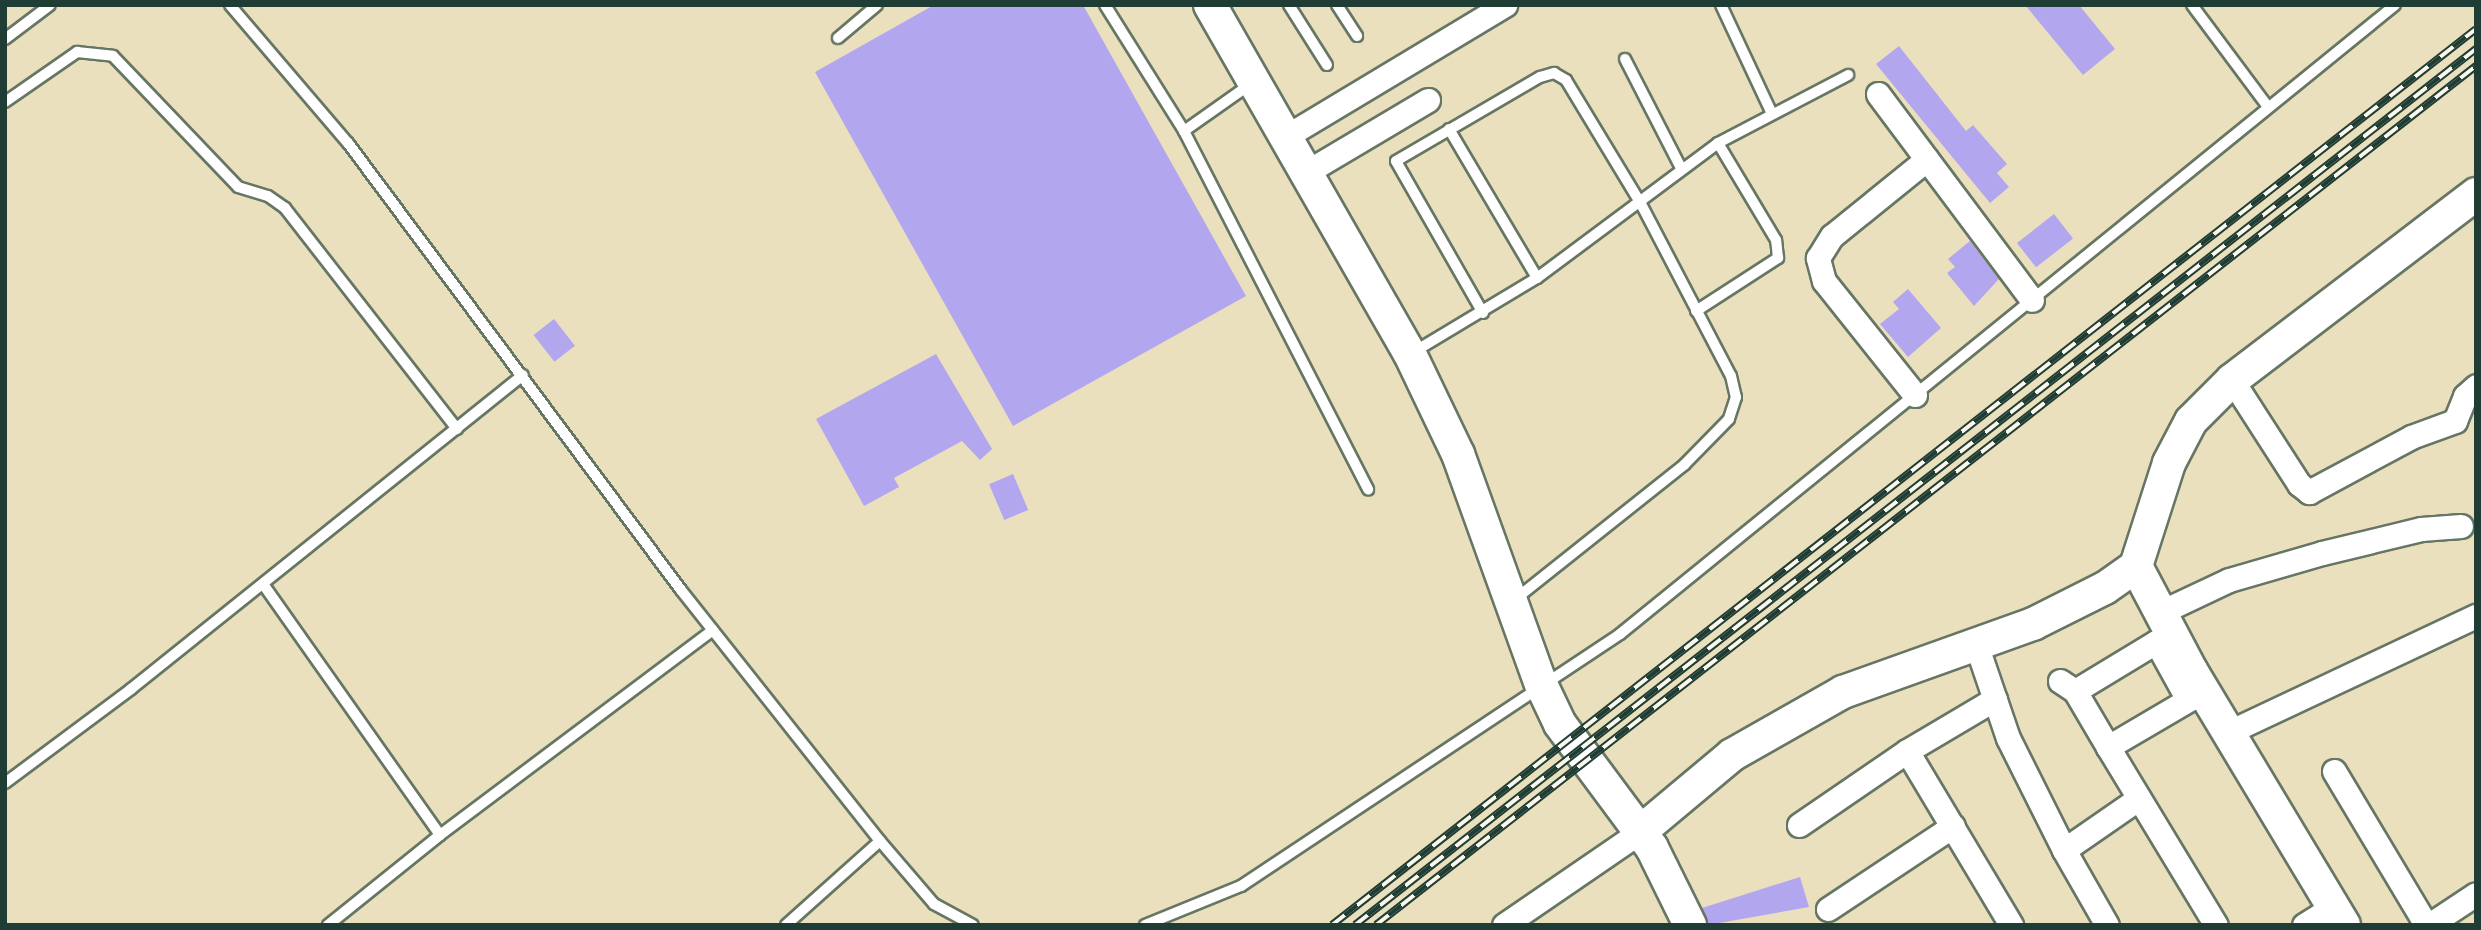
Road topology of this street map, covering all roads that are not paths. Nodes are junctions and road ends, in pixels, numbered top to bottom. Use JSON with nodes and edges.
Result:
{"nodes":[{"id":1,"x":50,"y":5,"type":"edge"},
{"id":2,"x":230,"y":5,"type":"edge"},
{"id":3,"x":877,"y":5,"type":"edge"},
{"id":4,"x":1105,"y":5,"type":"edge"},
{"id":5,"x":1210,"y":5,"type":"edge"},
{"id":6,"x":1289,"y":5,"type":"edge"},
{"id":7,"x":1337,"y":5,"type":"edge"},
{"id":8,"x":1505,"y":5,"type":"edge"},
{"id":9,"x":1721,"y":5,"type":"edge"},
{"id":10,"x":2192,"y":5,"type":"edge"},
{"id":11,"x":2395,"y":5,"type":"edge"},
{"id":12,"x":1356,"y":36,"type":"dead end"},
{"id":13,"x":838,"y":38,"type":"dead end"},
{"id":14,"x":5,"y":39,"type":"edge"},
{"id":15,"x":1625,"y":58,"type":"dead end"},
{"id":16,"x":1327,"y":65,"type":"dead end"},
{"id":17,"x":1848,"y":75,"type":"dead end"},
{"id":18,"x":1254,"y":81,"type":"junction"},
{"id":19,"x":1878,"y":94,"type":"dead end"},
{"id":20,"x":1428,"y":100,"type":"dead end"},
{"id":21,"x":5,"y":102,"type":"edge"},
{"id":22,"x":2268,"y":107,"type":"junction"},
{"id":23,"x":1772,"y":114,"type":"junction"},
{"id":24,"x":1449,"y":129,"type":"junction"},
{"id":25,"x":1184,"y":131,"type":"junction"},
{"id":26,"x":1285,"y":136,"type":"junction"},
{"id":27,"x":1718,"y":143,"type":"junction"},
{"id":28,"x":1927,"y":159,"type":"junction"},
{"id":29,"x":1681,"y":168,"type":"junction"},
{"id":30,"x":1305,"y":173,"type":"junction"},
{"id":31,"x":2476,"y":194,"type":"edge"},
{"id":32,"x":1640,"y":202,"type":"junction"},
{"id":33,"x":1537,"y":278,"type":"junction"},
{"id":34,"x":2032,"y":300,"type":"junction"},
{"id":35,"x":1696,"y":311,"type":"junction"},
{"id":36,"x":1483,"y":313,"type":"junction"},
{"id":37,"x":1410,"y":354,"type":"junction"},
{"id":38,"x":523,"y":376,"type":"junction"},
{"id":39,"x":2232,"y":380,"type":"junction"},
{"id":40,"x":2476,"y":386,"type":"edge"},
{"id":41,"x":1915,"y":395,"type":"junction"},
{"id":42,"x":457,"y":429,"type":"junction"},
{"id":43,"x":1368,"y":489,"type":"dead end"},
{"id":44,"x":2462,"y":526,"type":"dead end"},
{"id":45,"x":2136,"y":566,"type":"junction"},
{"id":46,"x":263,"y":584,"type":"junction"},
{"id":47,"x":1512,"y":601,"type":"junction"},
{"id":48,"x":2159,"y":613,"type":"junction"},
{"id":49,"x":2476,"y":616,"type":"edge"},
{"id":50,"x":713,"y":630,"type":"junction"},
{"id":51,"x":1976,"y":644,"type":"junction"},
{"id":52,"x":1541,"y":684,"type":"junction"},
{"id":53,"x":1995,"y":699,"type":"junction"},
{"id":54,"x":2227,"y":733,"type":"junction"},
{"id":55,"x":2108,"y":747,"type":"junction"},
{"id":56,"x":1908,"y":751,"type":"junction"},
{"id":57,"x":2334,"y":771,"type":"dead end"},
{"id":58,"x":5,"y":783,"type":"edge"},
{"id":59,"x":2139,"y":798,"type":"junction"},
{"id":60,"x":1798,"y":825,"type":"dead end"},
{"id":61,"x":1953,"y":826,"type":"junction"},
{"id":62,"x":1640,"y":832,"type":"junction"},
{"id":63,"x":440,"y":835,"type":"junction"},
{"id":64,"x":880,"y":841,"type":"junction"},
{"id":65,"x":2064,"y":850,"type":"junction"},
{"id":66,"x":2474,"y":898,"type":"edge"},
{"id":67,"x":1828,"y":909,"type":"dead end"},
{"id":68,"x":1170,"y":915,"type":"junction"},
{"id":69,"x":2339,"y":916,"type":"edge"},
{"id":70,"x":328,"y":925,"type":"edge"},
{"id":71,"x":786,"y":925,"type":"edge"},
{"id":72,"x":973,"y":925,"type":"edge"},
{"id":73,"x":1145,"y":925,"type":"edge"},
{"id":74,"x":1162,"y":925,"type":"edge"},
{"id":75,"x":1504,"y":925,"type":"edge"},
{"id":76,"x":1690,"y":925,"type":"edge"},
{"id":77,"x":2011,"y":925,"type":"edge"},
{"id":78,"x":2107,"y":925,"type":"edge"},
{"id":79,"x":2216,"y":925,"type":"edge"},
{"id":80,"x":2304,"y":925,"type":"edge"},
{"id":81,"x":2427,"y":925,"type":"edge"}],
"edges":[{"from":1,"to":14,"type":"lane"},
{"from":2,"to":38,"type":"lane"},
{"from":3,"to":13,"type":"lane"},
{"from":4,"to":25,"type":"lane"},
{"from":5,"to":18,"type":"street"},
{"from":6,"to":16,"type":"lane"},
{"from":7,"to":12,"type":"lane"},
{"from":8,"to":26,"type":"street"},
{"from":9,"to":23,"type":"lane"},
{"from":10,"to":22,"type":"lane"},
{"from":11,"to":22,"type":"lane"},
{"from":15,"to":29,"type":"lane"},
{"from":17,"to":23,"type":"lane"},
{"from":18,"to":25,"type":"lane"},
{"from":18,"to":26,"type":"street"},
{"from":19,"to":28,"type":"street"},
{"from":20,"to":30,"type":"street"},
{"from":21,"to":42,"type":"lane"},
{"from":22,"to":34,"type":"lane"},
{"from":23,"to":27,"type":"lane"},
{"from":24,"to":32,"type":"lane"},
{"from":24,"to":33,"type":"lane"},
{"from":24,"to":36,"type":"lane"},
{"from":25,"to":43,"type":"lane"},
{"from":26,"to":30,"type":"street"},
{"from":27,"to":29,"type":"lane"},
{"from":27,"to":35,"type":"lane"},
{"from":28,"to":34,"type":"street"},
{"from":28,"to":41,"type":"street"},
{"from":29,"to":32,"type":"lane"},
{"from":30,"to":37,"type":"street"},
{"from":31,"to":39,"type":"street"},
{"from":32,"to":33,"type":"lane"},
{"from":32,"to":35,"type":"lane"},
{"from":33,"to":36,"type":"lane"},
{"from":34,"to":41,"type":"lane"},
{"from":35,"to":47,"type":"lane"},
{"from":36,"to":37,"type":"lane"},
{"from":37,"to":47,"type":"street"},
{"from":38,"to":42,"type":"lane"},
{"from":38,"to":50,"type":"lane"},
{"from":39,"to":40,"type":"street"},
{"from":39,"to":45,"type":"street"},
{"from":41,"to":52,"type":"lane"},
{"from":42,"to":46,"type":"lane"},
{"from":44,"to":48,"type":"street"},
{"from":45,"to":48,"type":"street"},
{"from":45,"to":51,"type":"street"},
{"from":46,"to":58,"type":"lane"},
{"from":46,"to":63,"type":"lane"},
{"from":47,"to":52,"type":"street"},
{"from":48,"to":54,"type":"street"},
{"from":49,"to":54,"type":"street"},
{"from":50,"to":63,"type":"lane"},
{"from":50,"to":64,"type":"lane"},
{"from":51,"to":53,"type":"street"},
{"from":51,"to":62,"type":"street"},
{"from":52,"to":62,"type":"street"},
{"from":52,"to":68,"type":"lane"},
{"from":53,"to":56,"type":"street"},
{"from":53,"to":65,"type":"street"},
{"from":54,"to":69,"type":"street"},
{"from":55,"to":55,"type":"street"},
{"from":55,"to":59,"type":"street"},
{"from":56,"to":60,"type":"street"},
{"from":56,"to":61,"type":"street"},
{"from":57,"to":81,"type":"street"},
{"from":59,"to":65,"type":"street"},
{"from":59,"to":79,"type":"street"},
{"from":61,"to":67,"type":"street"},
{"from":61,"to":77,"type":"street"},
{"from":62,"to":75,"type":"street"},
{"from":62,"to":76,"type":"street"},
{"from":63,"to":70,"type":"lane"},
{"from":64,"to":71,"type":"lane"},
{"from":64,"to":72,"type":"lane"},
{"from":65,"to":78,"type":"street"},
{"from":66,"to":81,"type":"street"},
{"from":68,"to":73,"type":"lane"},
{"from":68,"to":74,"type":"lane"},
{"from":69,"to":80,"type":"street"}]}
